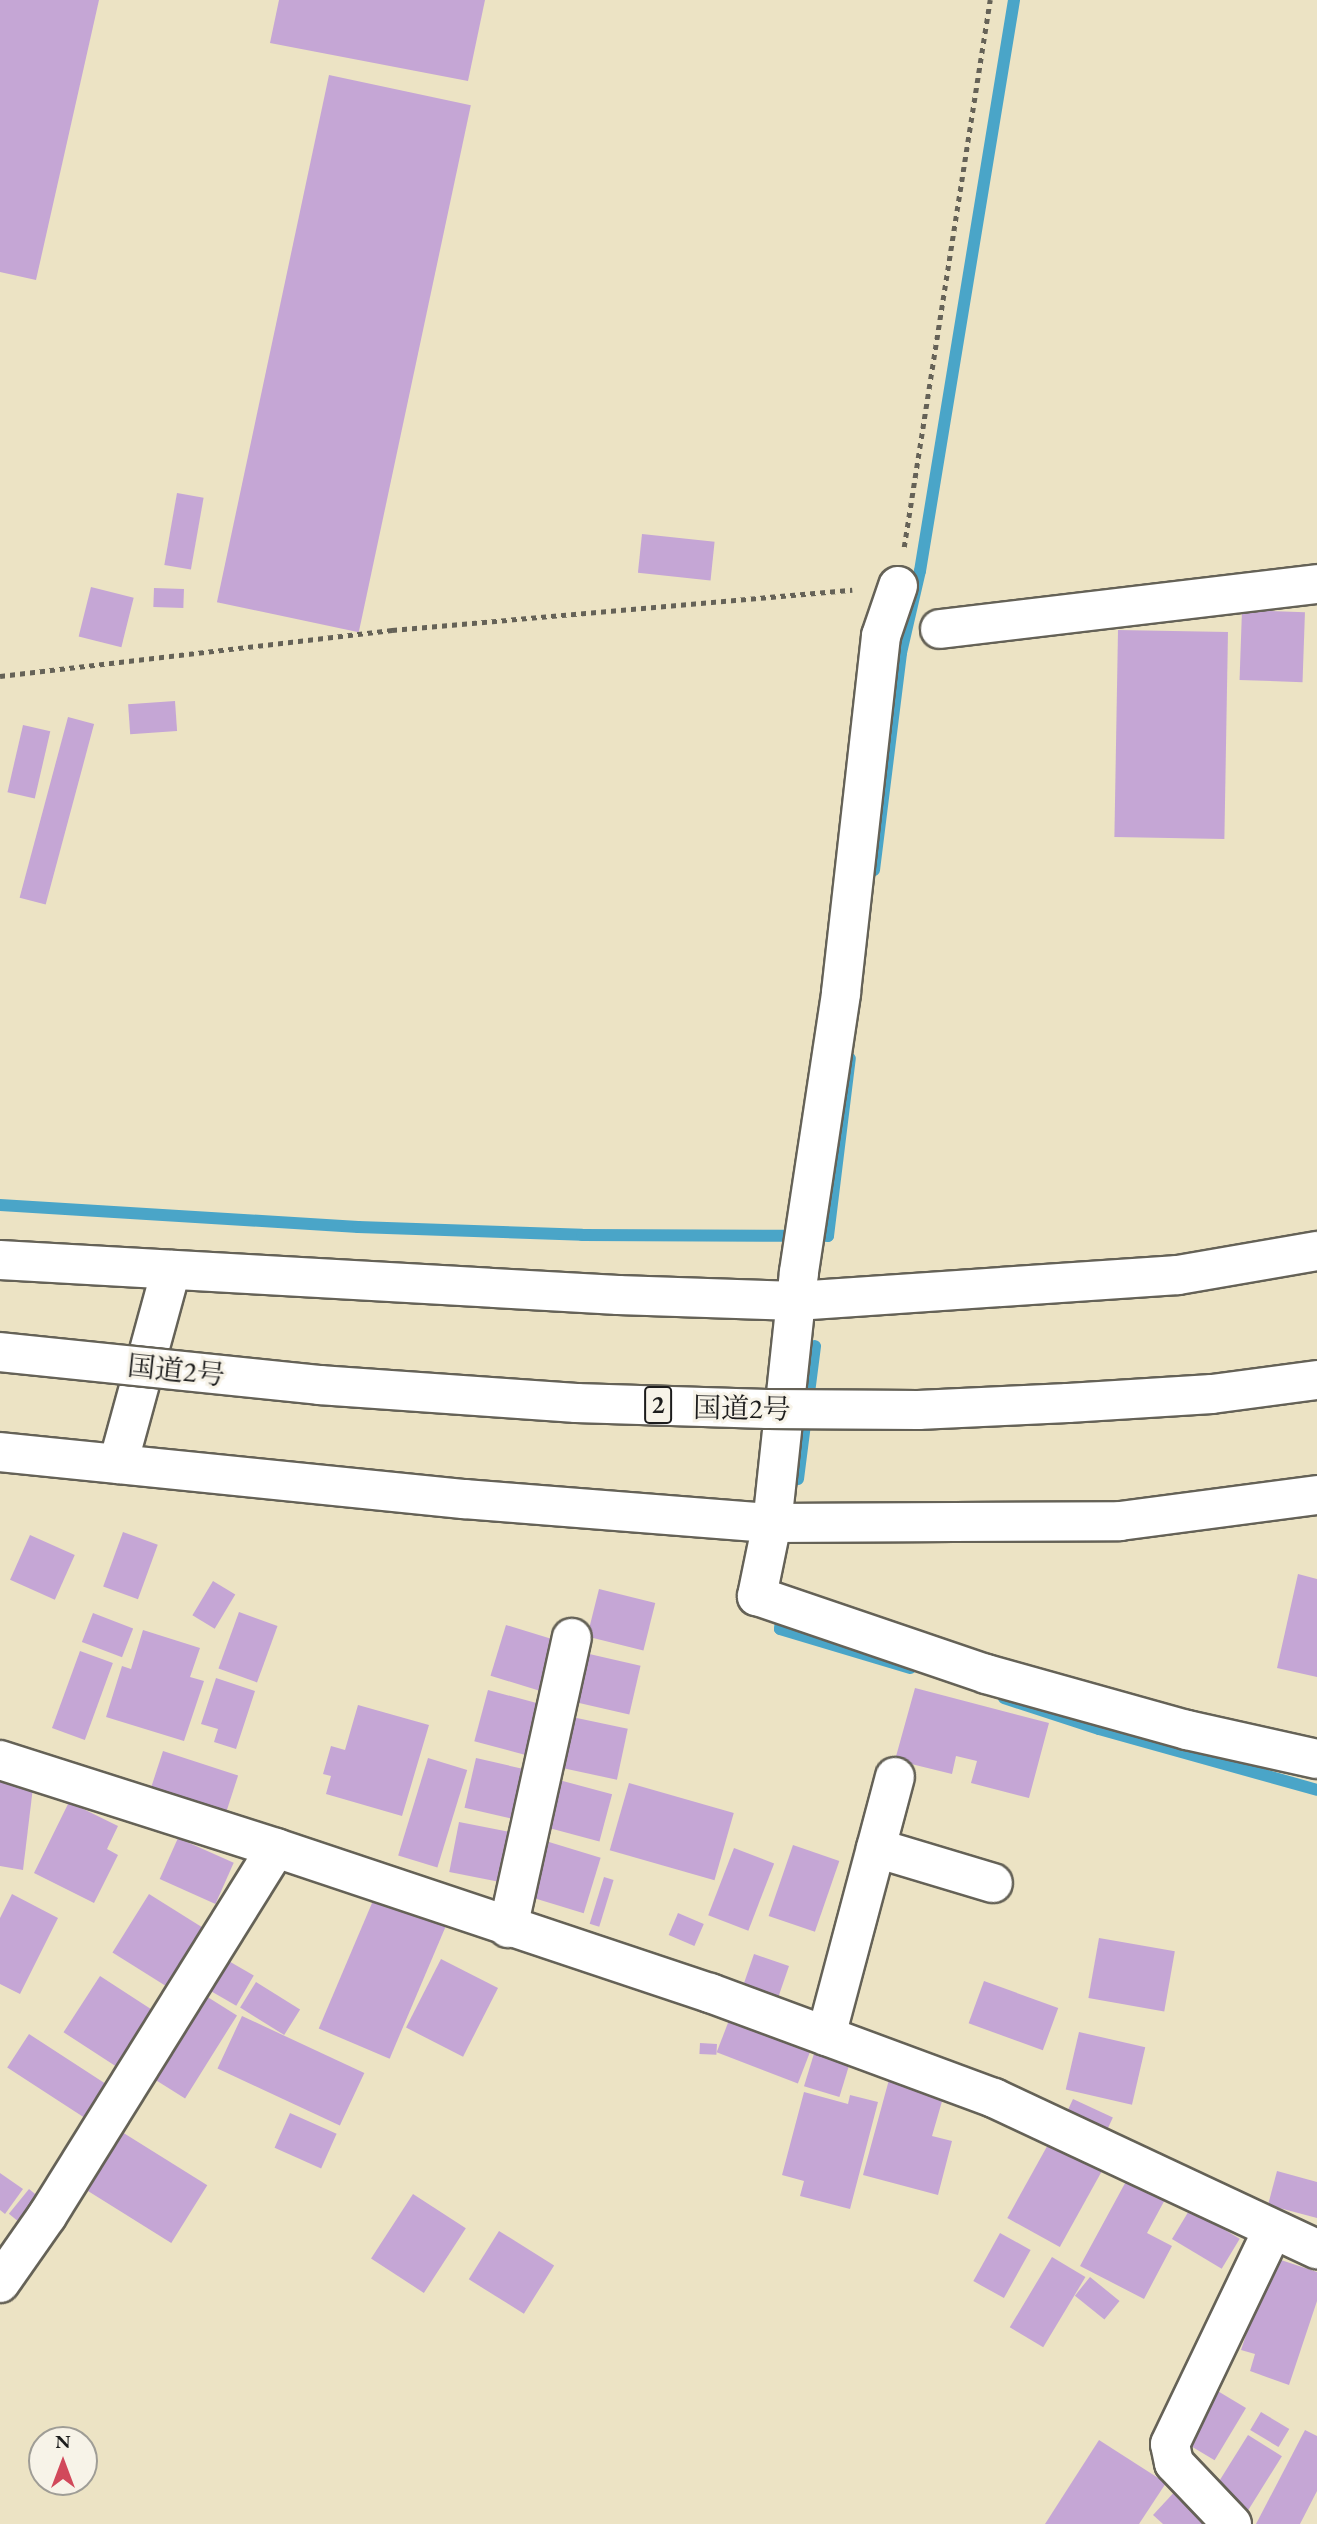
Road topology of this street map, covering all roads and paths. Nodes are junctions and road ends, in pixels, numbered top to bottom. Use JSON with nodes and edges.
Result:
{"nodes":[{"id":1,"x":990,"y":0,"type":"edge"},
{"id":2,"x":1317,"y":584,"type":"edge"},
{"id":3,"x":898,"y":586,"type":"junction"},
{"id":4,"x":940,"y":629,"type":"dead end"},
{"id":5,"x":0,"y":676,"type":"edge"},
{"id":6,"x":1317,"y":1251,"type":"edge"},
{"id":7,"x":0,"y":1260,"type":"edge"},
{"id":8,"x":171,"y":1270,"type":"junction"},
{"id":9,"x":796,"y":1301,"type":"junction"},
{"id":10,"x":0,"y":1352,"type":"edge"},
{"id":11,"x":1317,"y":1380,"type":"edge"},
{"id":12,"x":0,"y":1452,"type":"edge"},
{"id":13,"x":118,"y":1464,"type":"junction"},
{"id":14,"x":1317,"y":1495,"type":"edge"},
{"id":15,"x":772,"y":1523,"type":"junction"},
{"id":16,"x":572,"y":1638,"type":"dead end"},
{"id":17,"x":1317,"y":1759,"type":"edge"},
{"id":18,"x":0,"y":1760,"type":"edge"},
{"id":19,"x":895,"y":1777,"type":"dead end"},
{"id":20,"x":276,"y":1848,"type":"junction"},
{"id":21,"x":876,"y":1848,"type":"junction"},
{"id":22,"x":993,"y":1883,"type":"dead end"},
{"id":23,"x":508,"y":1928,"type":"junction"},
{"id":24,"x":826,"y":2036,"type":"junction"},
{"id":25,"x":1273,"y":2229,"type":"junction"},
{"id":26,"x":1317,"y":2249,"type":"edge"},
{"id":27,"x":0,"y":2283,"type":"edge"},
{"id":28,"x":1232,"y":2524,"type":"edge"}],
"edges":[{"from":1,"to":3,"type":"path"},
{"from":2,"to":4,"type":"main road"},
{"from":3,"to":5,"type":"path"},
{"from":3,"to":9,"type":"main road"},
{"from":6,"to":9,"type":"main road"},
{"from":7,"to":8,"type":"main road"},
{"from":8,"to":9,"type":"main road"},
{"from":8,"to":13,"type":"main road"},
{"from":9,"to":15,"type":"main road"},
{"from":10,"to":11,"type":"main road","name":"国道2号","number":"2","bridge":true},
{"from":12,"to":13,"type":"main road"},
{"from":13,"to":15,"type":"main road"},
{"from":14,"to":15,"type":"main road"},
{"from":15,"to":17,"type":"main road"},
{"from":16,"to":23,"type":"main road"},
{"from":18,"to":20,"type":"main road"},
{"from":19,"to":21,"type":"main road"},
{"from":20,"to":23,"type":"main road"},
{"from":20,"to":27,"type":"main road"},
{"from":21,"to":22,"type":"main road"},
{"from":21,"to":24,"type":"main road"},
{"from":23,"to":24,"type":"main road"},
{"from":24,"to":25,"type":"main road"},
{"from":25,"to":26,"type":"main road"},
{"from":25,"to":28,"type":"main road"}]}
